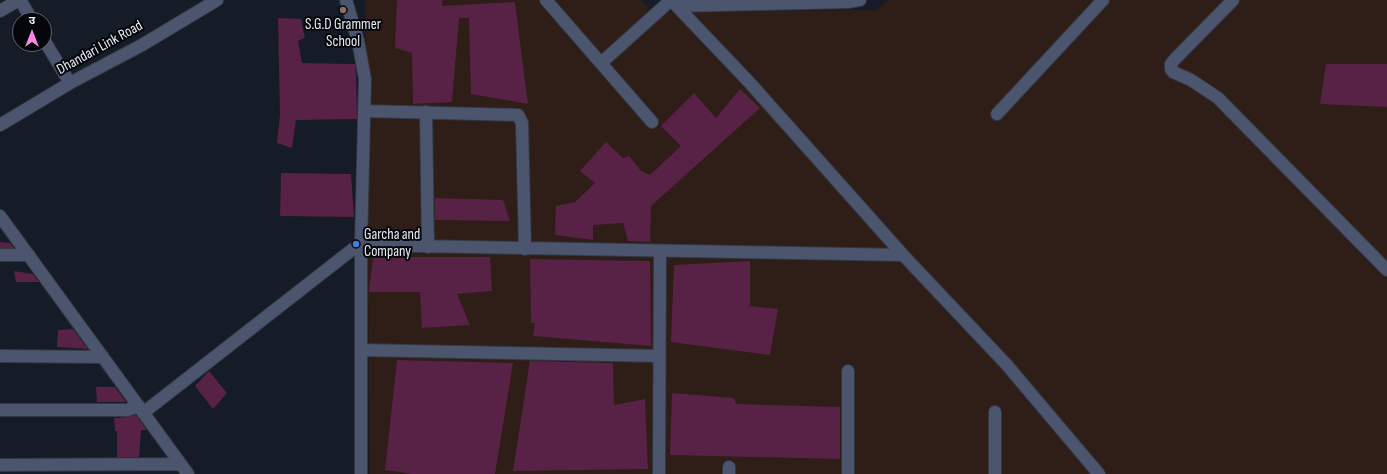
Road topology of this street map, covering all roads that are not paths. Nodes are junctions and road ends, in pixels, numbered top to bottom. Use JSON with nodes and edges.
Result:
{"nodes":[{"id":1,"x":19,"y":0,"type":"edge"},
{"id":2,"x":217,"y":0,"type":"edge"},
{"id":3,"x":346,"y":0,"type":"edge"},
{"id":4,"x":546,"y":0,"type":"edge"},
{"id":5,"x":860,"y":0,"type":"edge"},
{"id":6,"x":1103,"y":0,"type":"edge"},
{"id":7,"x":1233,"y":0,"type":"edge"},
{"id":8,"x":673,"y":2,"type":"edge"},
{"id":9,"x":750,"y":2,"type":"edge"},
{"id":10,"x":789,"y":2,"type":"edge"},
{"id":11,"x":815,"y":2,"type":"edge"},
{"id":12,"x":202,"y":3,"type":"edge"},
{"id":13,"x":0,"y":11,"type":"edge"},
{"id":14,"x":27,"y":12,"type":"edge"},
{"id":15,"x":51,"y":52,"type":"edge"},
{"id":16,"x":601,"y":63,"type":"junction"},
{"id":17,"x":70,"y":83,"type":"junction"},
{"id":18,"x":365,"y":111,"type":"junction"},
{"id":19,"x":426,"y":112,"type":"junction"},
{"id":20,"x":997,"y":114,"type":"dead end"},
{"id":21,"x":652,"y":122,"type":"dead end"},
{"id":22,"x":0,"y":126,"type":"edge"},
{"id":23,"x":0,"y":216,"type":"edge"},
{"id":24,"x":361,"y":246,"type":"junction"},
{"id":25,"x":428,"y":247,"type":"junction"},
{"id":26,"x":525,"y":249,"type":"junction"},
{"id":27,"x":660,"y":251,"type":"junction"},
{"id":28,"x":29,"y":255,"type":"junction"},
{"id":29,"x":903,"y":255,"type":"junction"},
{"id":30,"x":0,"y":256,"type":"edge"},
{"id":31,"x":1387,"y":270,"type":"edge"},
{"id":32,"x":361,"y":350,"type":"junction"},
{"id":33,"x":0,"y":356,"type":"edge"},
{"id":34,"x":660,"y":356,"type":"junction"},
{"id":35,"x":103,"y":358,"type":"junction"},
{"id":36,"x":848,"y":372,"type":"dead end"},
{"id":37,"x":141,"y":409,"type":"junction"},
{"id":38,"x":0,"y":410,"type":"edge"},
{"id":39,"x":995,"y":412,"type":"dead end"},
{"id":40,"x":180,"y":464,"type":"junction"},
{"id":41,"x":0,"y":465,"type":"edge"},
{"id":42,"x":188,"y":474,"type":"edge"},
{"id":43,"x":361,"y":474,"type":"edge"},
{"id":44,"x":659,"y":474,"type":"edge"},
{"id":45,"x":848,"y":474,"type":"edge"},
{"id":46,"x":995,"y":474,"type":"edge"},
{"id":47,"x":1099,"y":474,"type":"edge"}],
"edges":[{"from":1,"to":13,"type":"street"},
{"from":1,"to":14,"type":"street"},
{"from":2,"to":12,"type":"street","name":"Dhandari Link Road"},
{"from":3,"to":18,"type":"street"},
{"from":4,"to":16,"type":"street"},
{"from":5,"to":11,"type":"street"},
{"from":6,"to":20,"type":"street"},
{"from":7,"to":31,"type":"street"},
{"from":8,"to":9,"type":"street"},
{"from":8,"to":16,"type":"street"},
{"from":8,"to":29,"type":"street"},
{"from":9,"to":10,"type":"street"},
{"from":10,"to":11,"type":"street"},
{"from":12,"to":17,"type":"street","name":"Dhandari Link Road"},
{"from":15,"to":17,"type":"street"},
{"from":16,"to":21,"type":"street"},
{"from":17,"to":22,"type":"street","name":"Dhandari Link Road"},
{"from":18,"to":19,"type":"street"},
{"from":18,"to":24,"type":"street"},
{"from":19,"to":25,"type":"street"},
{"from":19,"to":26,"type":"street"},
{"from":23,"to":28,"type":"street"},
{"from":24,"to":25,"type":"street"},
{"from":24,"to":32,"type":"street"},
{"from":24,"to":37,"type":"street"},
{"from":25,"to":26,"type":"street"},
{"from":26,"to":27,"type":"street"},
{"from":27,"to":29,"type":"street"},
{"from":27,"to":34,"type":"street"},
{"from":28,"to":30,"type":"street"},
{"from":28,"to":35,"type":"street"},
{"from":29,"to":47,"type":"street"},
{"from":32,"to":34,"type":"street"},
{"from":32,"to":43,"type":"street"},
{"from":33,"to":35,"type":"street"},
{"from":34,"to":44,"type":"street"},
{"from":35,"to":37,"type":"street"},
{"from":36,"to":45,"type":"street"},
{"from":37,"to":38,"type":"street"},
{"from":37,"to":40,"type":"street"},
{"from":39,"to":46,"type":"street"},
{"from":40,"to":41,"type":"street"},
{"from":40,"to":42,"type":"street"}]}
